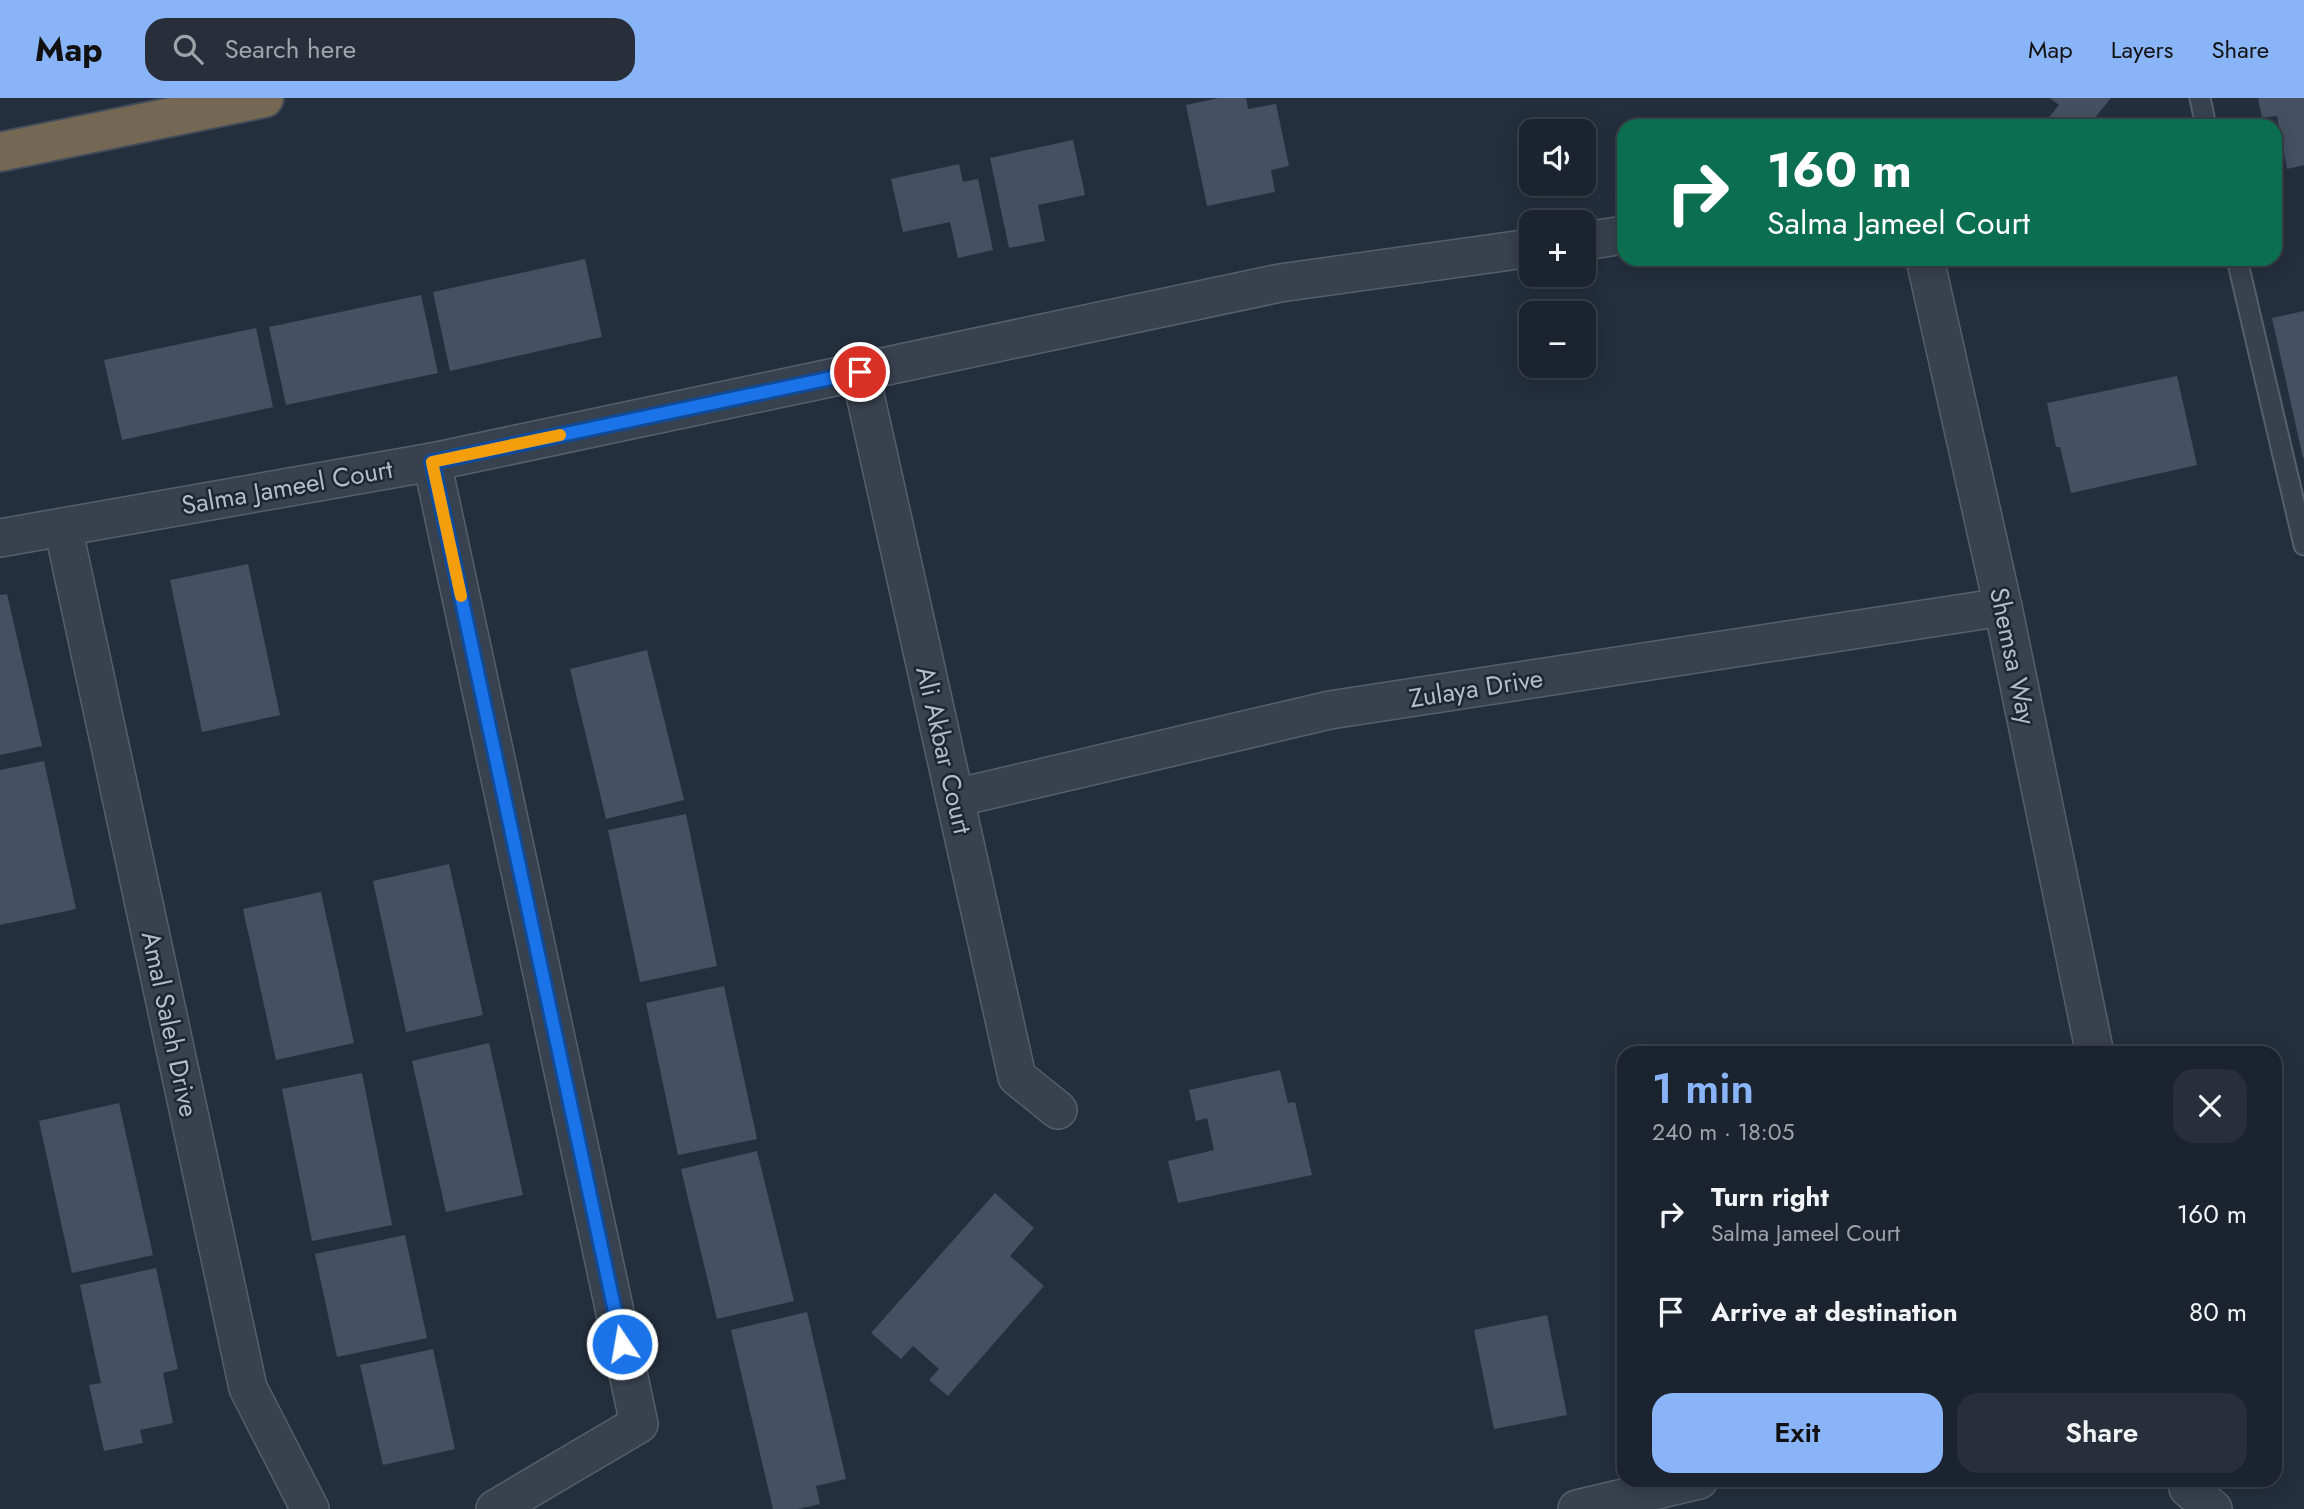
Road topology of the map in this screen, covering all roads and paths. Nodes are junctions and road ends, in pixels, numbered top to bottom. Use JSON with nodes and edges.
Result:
{"nodes":[{"id":1,"x":264,"y":98,"type":"edge"},
{"id":2,"x":2200,"y":98,"type":"edge"},
{"id":3,"x":2204,"y":119,"type":"edge"},
{"id":4,"x":0,"y":152,"type":"edge"},
{"id":5,"x":1617,"y":237,"type":"edge"},
{"id":6,"x":1596,"y":240,"type":"edge"},
{"id":7,"x":1519,"y":250,"type":"edge"},
{"id":8,"x":1927,"y":266,"type":"edge"},
{"id":9,"x":2239,"y":266,"type":"edge"},
{"id":10,"x":860,"y":372,"type":"junction"},
{"id":11,"x":432,"y":462,"type":"junction"},
{"id":12,"x":63,"y":527,"type":"junction"},
{"id":13,"x":0,"y":538,"type":"edge"},
{"id":14,"x":2304,"y":545,"type":"edge"},
{"id":15,"x":2003,"y":607,"type":"junction"},
{"id":16,"x":955,"y":798,"type":"junction"},
{"id":17,"x":2093,"y":1046,"type":"edge"},
{"id":18,"x":1058,"y":1110,"type":"dead end"},
{"id":19,"x":1670,"y":1487,"type":"edge"},
{"id":20,"x":310,"y":1509,"type":"edge"},
{"id":21,"x":495,"y":1509,"type":"edge"},
{"id":22,"x":1577,"y":1509,"type":"edge"}],
"edges":[{"from":1,"to":4,"type":"highway"},
{"from":2,"to":3,"type":"lane"},
{"from":5,"to":6,"type":"street"},
{"from":7,"to":10,"type":"street","name":"Salma Jameel Court"},
{"from":8,"to":15,"type":"street","name":"Shemsa Way"},
{"from":9,"to":14,"type":"lane"},
{"from":10,"to":11,"type":"street","name":"Salma Jameel Court"},
{"from":10,"to":16,"type":"street","name":"Ali Akbar Court"},
{"from":11,"to":12,"type":"street","name":"Salma Jameel Court"},
{"from":11,"to":21,"type":"street"},
{"from":12,"to":13,"type":"street","name":"Salma Jameel Court"},
{"from":12,"to":20,"type":"street","name":"Amal Saleh Drive"},
{"from":15,"to":16,"type":"street","name":"Zulaya Drive"},
{"from":15,"to":17,"type":"street","name":"Shemsa Way"},
{"from":16,"to":18,"type":"street","name":"Ali Akbar Court"},
{"from":19,"to":22,"type":"street"}]}
